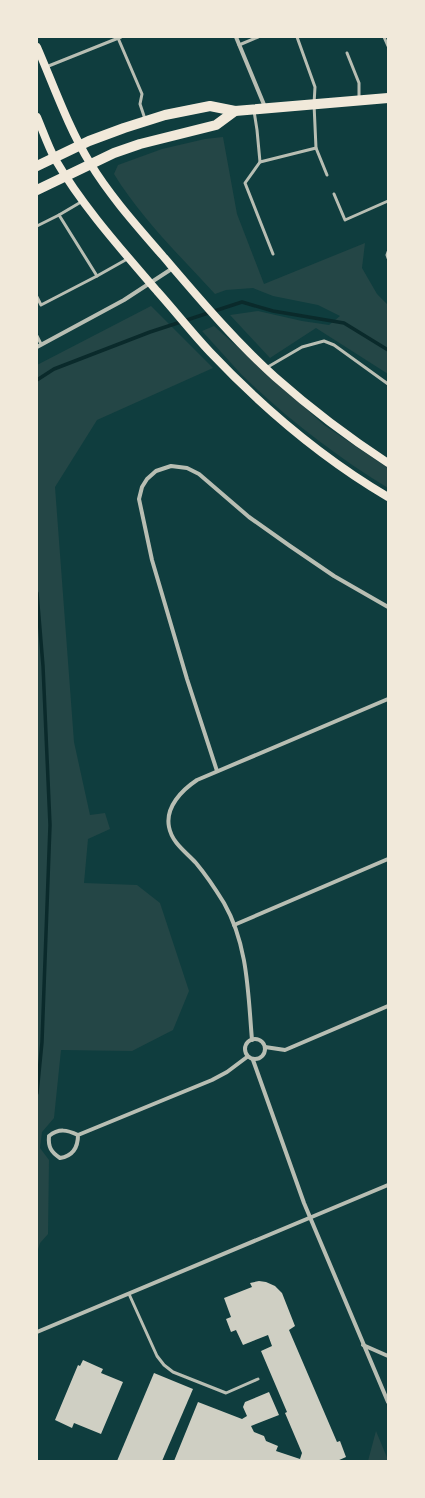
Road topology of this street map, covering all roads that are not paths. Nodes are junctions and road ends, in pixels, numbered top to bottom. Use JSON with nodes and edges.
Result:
{"nodes":[{"id":1,"x":236,"y":37,"type":"edge"},
{"id":2,"x":258,"y":37,"type":"edge"},
{"id":3,"x":297,"y":37,"type":"edge"},
{"id":4,"x":384,"y":37,"type":"edge"},
{"id":5,"x":119,"y":38,"type":"edge"},
{"id":6,"x":239,"y":45,"type":"junction"},
{"id":7,"x":388,"y":46,"type":"edge"},
{"id":8,"x":37,"y":47,"type":"edge"},
{"id":9,"x":347,"y":53,"type":"dead end"},
{"id":10,"x":46,"y":68,"type":"junction"},
{"id":11,"x":388,"y":98,"type":"edge"},
{"id":12,"x":360,"y":100,"type":"junction"},
{"id":13,"x":314,"y":104,"type":"junction"},
{"id":14,"x":265,"y":108,"type":"junction"},
{"id":15,"x":254,"y":109,"type":"junction"},
{"id":16,"x":235,"y":111,"type":"junction"},
{"id":17,"x":37,"y":117,"type":"edge"},
{"id":18,"x":146,"y":121,"type":"junction"},
{"id":19,"x":80,"y":145,"type":"junction"},
{"id":20,"x":316,"y":148,"type":"junction"},
{"id":21,"x":54,"y":157,"type":"junction"},
{"id":22,"x":260,"y":162,"type":"junction"},
{"id":23,"x":91,"y":164,"type":"junction"},
{"id":24,"x":37,"y":166,"type":"edge"},
{"id":25,"x":327,"y":175,"type":"dead end"},
{"id":26,"x":66,"y":176,"type":"junction"},
{"id":27,"x":37,"y":190,"type":"edge"},
{"id":28,"x":334,"y":194,"type":"dead end"},
{"id":29,"x":84,"y":201,"type":"junction"},
{"id":30,"x":388,"y":201,"type":"edge"},
{"id":31,"x":59,"y":215,"type":"junction"},
{"id":32,"x":37,"y":226,"type":"edge"},
{"id":33,"x":388,"y":252,"type":"edge"},
{"id":34,"x":273,"y":254,"type":"dead end"},
{"id":35,"x":129,"y":258,"type":"junction"},
{"id":36,"x":388,"y":258,"type":"edge"},
{"id":37,"x":173,"y":268,"type":"junction"},
{"id":38,"x":97,"y":276,"type":"junction"},
{"id":39,"x":151,"y":283,"type":"junction"},
{"id":40,"x":37,"y":297,"type":"edge"},
{"id":41,"x":41,"y":305,"type":"junction"},
{"id":42,"x":37,"y":308,"type":"edge"},
{"id":43,"x":37,"y":336,"type":"edge"},
{"id":44,"x":39,"y":346,"type":"edge"},
{"id":45,"x":266,"y":368,"type":"junction"},
{"id":46,"x":388,"y":384,"type":"edge"},
{"id":47,"x":388,"y":463,"type":"edge"},
{"id":48,"x":388,"y":497,"type":"edge"},
{"id":49,"x":388,"y":607,"type":"edge"},
{"id":50,"x":388,"y":699,"type":"edge"},
{"id":51,"x":217,"y":771,"type":"junction"},
{"id":52,"x":388,"y":859,"type":"edge"},
{"id":53,"x":234,"y":925,"type":"junction"},
{"id":54,"x":388,"y":1006,"type":"edge"},
{"id":55,"x":252,"y":1040,"type":"junction"},
{"id":56,"x":265,"y":1047,"type":"junction"},
{"id":57,"x":247,"y":1057,"type":"junction"},
{"id":58,"x":253,"y":1060,"type":"junction"},
{"id":59,"x":78,"y":1135,"type":"junction"},
{"id":60,"x":388,"y":1185,"type":"edge"},
{"id":61,"x":310,"y":1218,"type":"junction"},
{"id":62,"x":129,"y":1294,"type":"junction"},
{"id":63,"x":37,"y":1332,"type":"edge"},
{"id":64,"x":363,"y":1344,"type":"junction"},
{"id":65,"x":388,"y":1356,"type":"edge"},
{"id":66,"x":258,"y":1379,"type":"dead end"},
{"id":67,"x":388,"y":1402,"type":"edge"}],
"edges":[{"from":1,"to":6,"type":"street"},
{"from":2,"to":6,"type":"lane"},
{"from":3,"to":13,"type":"lane"},
{"from":4,"to":7,"type":"lane"},
{"from":5,"to":10,"type":"lane"},
{"from":5,"to":18,"type":"lane"},
{"from":6,"to":14,"type":"street"},
{"from":8,"to":10,"type":"main road"},
{"from":9,"to":12,"type":"lane"},
{"from":10,"to":19,"type":"main road"},
{"from":11,"to":12,"type":"main road"},
{"from":12,"to":13,"type":"main road"},
{"from":13,"to":14,"type":"main road"},
{"from":13,"to":20,"type":"lane"},
{"from":14,"to":15,"type":"main road"},
{"from":15,"to":16,"type":"main road"},
{"from":15,"to":22,"type":"lane"},
{"from":16,"to":18,"type":"main road"},
{"from":16,"to":23,"type":"main road"},
{"from":17,"to":21,"type":"main road"},
{"from":18,"to":19,"type":"main road"},
{"from":19,"to":21,"type":"main road"},
{"from":19,"to":23,"type":"main road"},
{"from":20,"to":22,"type":"lane"},
{"from":20,"to":25,"type":"lane"},
{"from":21,"to":24,"type":"main road"},
{"from":21,"to":26,"type":"main road"},
{"from":22,"to":34,"type":"lane"},
{"from":23,"to":26,"type":"main road"},
{"from":23,"to":37,"type":"main road"},
{"from":26,"to":27,"type":"main road"},
{"from":26,"to":29,"type":"main road"},
{"from":28,"to":30,"type":"lane"},
{"from":29,"to":31,"type":"lane"},
{"from":29,"to":35,"type":"main road"},
{"from":31,"to":32,"type":"lane"},
{"from":31,"to":38,"type":"lane"},
{"from":33,"to":36,"type":"lane"},
{"from":35,"to":38,"type":"lane"},
{"from":35,"to":39,"type":"main road"},
{"from":37,"to":39,"type":"street"},
{"from":37,"to":45,"type":"main road"},
{"from":38,"to":41,"type":"lane"},
{"from":39,"to":44,"type":"street"},
{"from":39,"to":48,"type":"main road"},
{"from":40,"to":41,"type":"lane"},
{"from":41,"to":42,"type":"lane"},
{"from":43,"to":44,"type":"lane"},
{"from":45,"to":46,"type":"lane"},
{"from":45,"to":47,"type":"main road"},
{"from":49,"to":51,"type":"street"},
{"from":50,"to":51,"type":"street"},
{"from":51,"to":53,"type":"street"},
{"from":52,"to":53,"type":"street"},
{"from":53,"to":55,"type":"street"},
{"from":54,"to":56,"type":"street"},
{"from":55,"to":56,"type":"street"},
{"from":55,"to":57,"type":"street"},
{"from":56,"to":58,"type":"street"},
{"from":57,"to":58,"type":"street"},
{"from":57,"to":59,"type":"street"},
{"from":58,"to":61,"type":"street"},
{"from":59,"to":59,"type":"street"},
{"from":60,"to":61,"type":"street"},
{"from":61,"to":62,"type":"street"},
{"from":61,"to":64,"type":"street"},
{"from":62,"to":63,"type":"street"},
{"from":62,"to":66,"type":"lane"},
{"from":64,"to":65,"type":"street"},
{"from":64,"to":67,"type":"street"}]}
